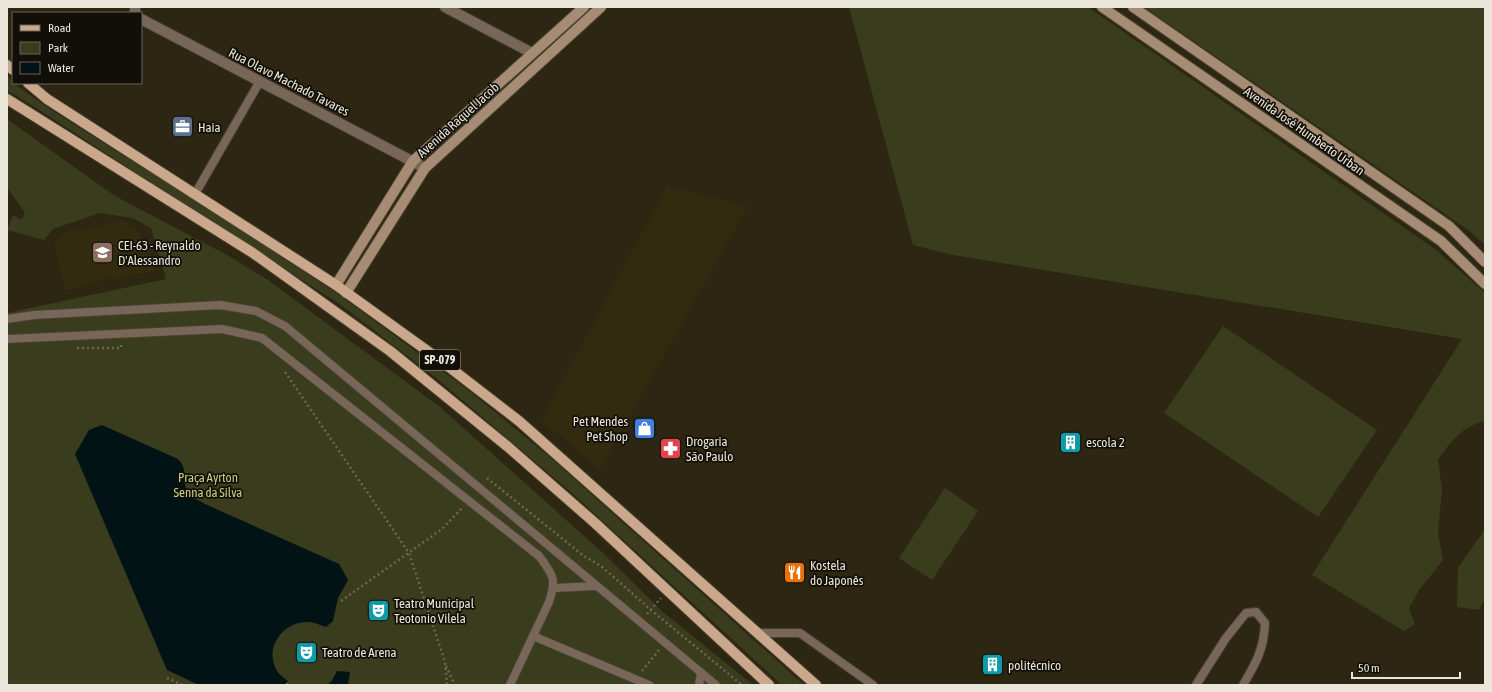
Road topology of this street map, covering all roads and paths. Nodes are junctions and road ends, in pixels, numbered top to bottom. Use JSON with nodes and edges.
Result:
{"nodes":[{"id":1,"x":445,"y":7,"type":"edge"},
{"id":2,"x":584,"y":7,"type":"edge"},
{"id":3,"x":601,"y":7,"type":"edge"},
{"id":4,"x":1102,"y":7,"type":"edge"},
{"id":5,"x":1133,"y":7,"type":"edge"},
{"id":6,"x":142,"y":20,"type":"edge"},
{"id":7,"x":532,"y":53,"type":"junction"},
{"id":8,"x":260,"y":81,"type":"junction"},
{"id":9,"x":29,"y":84,"type":"edge"},
{"id":10,"x":7,"y":99,"type":"edge"},
{"id":11,"x":413,"y":161,"type":"junction"},
{"id":12,"x":425,"y":168,"type":"junction"},
{"id":13,"x":195,"y":194,"type":"junction"},
{"id":14,"x":1485,"y":262,"type":"edge"},
{"id":15,"x":1485,"y":284,"type":"edge"},
{"id":16,"x":336,"y":285,"type":"junction"},
{"id":17,"x":346,"y":293,"type":"junction"},
{"id":18,"x":7,"y":319,"type":"edge"},
{"id":19,"x":7,"y":339,"type":"edge"},
{"id":20,"x":284,"y":370,"type":"dead end"},
{"id":21,"x":469,"y":501,"type":"junction"},
{"id":22,"x":409,"y":553,"type":"junction"},
{"id":23,"x":596,"y":586,"type":"junction"},
{"id":24,"x":554,"y":588,"type":"junction"},
{"id":25,"x":667,"y":591,"type":"junction"},
{"id":26,"x":342,"y":601,"type":"dead end"},
{"id":27,"x":640,"y":622,"type":"junction"},
{"id":28,"x":757,"y":633,"type":"junction"},
{"id":29,"x":533,"y":636,"type":"junction"},
{"id":30,"x":665,"y":643,"type":"junction"},
{"id":31,"x":445,"y":662,"type":"junction"},
{"id":32,"x":701,"y":673,"type":"junction"},
{"id":33,"x":167,"y":678,"type":"dead end"},
{"id":34,"x":635,"y":679,"type":"junction"},
{"id":35,"x":288,"y":681,"type":"dead end"},
{"id":36,"x":184,"y":685,"type":"edge"},
{"id":37,"x":287,"y":685,"type":"edge"},
{"id":38,"x":447,"y":685,"type":"edge"},
{"id":39,"x":454,"y":685,"type":"edge"},
{"id":40,"x":510,"y":685,"type":"edge"},
{"id":41,"x":649,"y":685,"type":"edge"},
{"id":42,"x":699,"y":685,"type":"edge"},
{"id":43,"x":716,"y":685,"type":"edge"},
{"id":44,"x":769,"y":685,"type":"edge"},
{"id":45,"x":816,"y":685,"type":"edge"},
{"id":46,"x":873,"y":685,"type":"edge"},
{"id":47,"x":1196,"y":685,"type":"edge"},
{"id":48,"x":1243,"y":685,"type":"edge"}],
"edges":[{"from":1,"to":7,"type":"street"},
{"from":2,"to":7,"type":"street","name":"Avenida Raquel Jacob"},
{"from":3,"to":12,"type":"street","name":"Avenida Raquel Jacob"},
{"from":4,"to":15,"type":"street","name":"Avenida José Humberto Urban"},
{"from":5,"to":14,"type":"street","name":"Avenida José Humberto Urban"},
{"from":6,"to":8,"type":"street","name":"Rua Olavo Machado Tavares"},
{"from":7,"to":11,"type":"street","name":"Avenida Raquel Jacob"},
{"from":8,"to":11,"type":"street","name":"Rua Olavo Machado Tavares"},
{"from":8,"to":13,"type":"lane"},
{"from":9,"to":13,"type":"main road","number":"SP-079"},
{"from":10,"to":25,"type":"main road","number":"SP-079"},
{"from":11,"to":12,"type":"street","name":"Rua Olavo Machado Tavares"},
{"from":11,"to":16,"type":"street","name":"Avenida Raquel Jacob"},
{"from":12,"to":17,"type":"street","name":"Avenida Raquel Jacob"},
{"from":13,"to":16,"type":"main road","number":"SP-079"},
{"from":16,"to":17,"type":"main road","number":"SP-079"},
{"from":17,"to":28,"type":"main road","number":"SP-079"},
{"from":18,"to":23,"type":"lane"},
{"from":19,"to":21,"type":"lane"},
{"from":20,"to":22,"type":"path"},
{"from":21,"to":22,"type":"path"},
{"from":21,"to":24,"type":"lane"},
{"from":22,"to":26,"type":"path"},
{"from":22,"to":31,"type":"path"},
{"from":23,"to":24,"type":"lane"},
{"from":23,"to":27,"type":"lane"},
{"from":24,"to":29,"type":"lane"},
{"from":25,"to":27,"type":"path"},
{"from":25,"to":44,"type":"main road","number":"SP-079"},
{"from":27,"to":30,"type":"lane"},
{"from":28,"to":45,"type":"main road","number":"SP-079"},
{"from":28,"to":46,"type":"lane"},
{"from":29,"to":34,"type":"lane"},
{"from":29,"to":40,"type":"lane"},
{"from":30,"to":32,"type":"lane"},
{"from":30,"to":34,"type":"path"},
{"from":31,"to":38,"type":"path"},
{"from":31,"to":39,"type":"path"},
{"from":32,"to":42,"type":"lane"},
{"from":32,"to":43,"type":"lane"},
{"from":33,"to":36,"type":"path"},
{"from":34,"to":41,"type":"lane"},
{"from":35,"to":37,"type":"path"},
{"from":47,"to":48,"type":"lane"}]}
